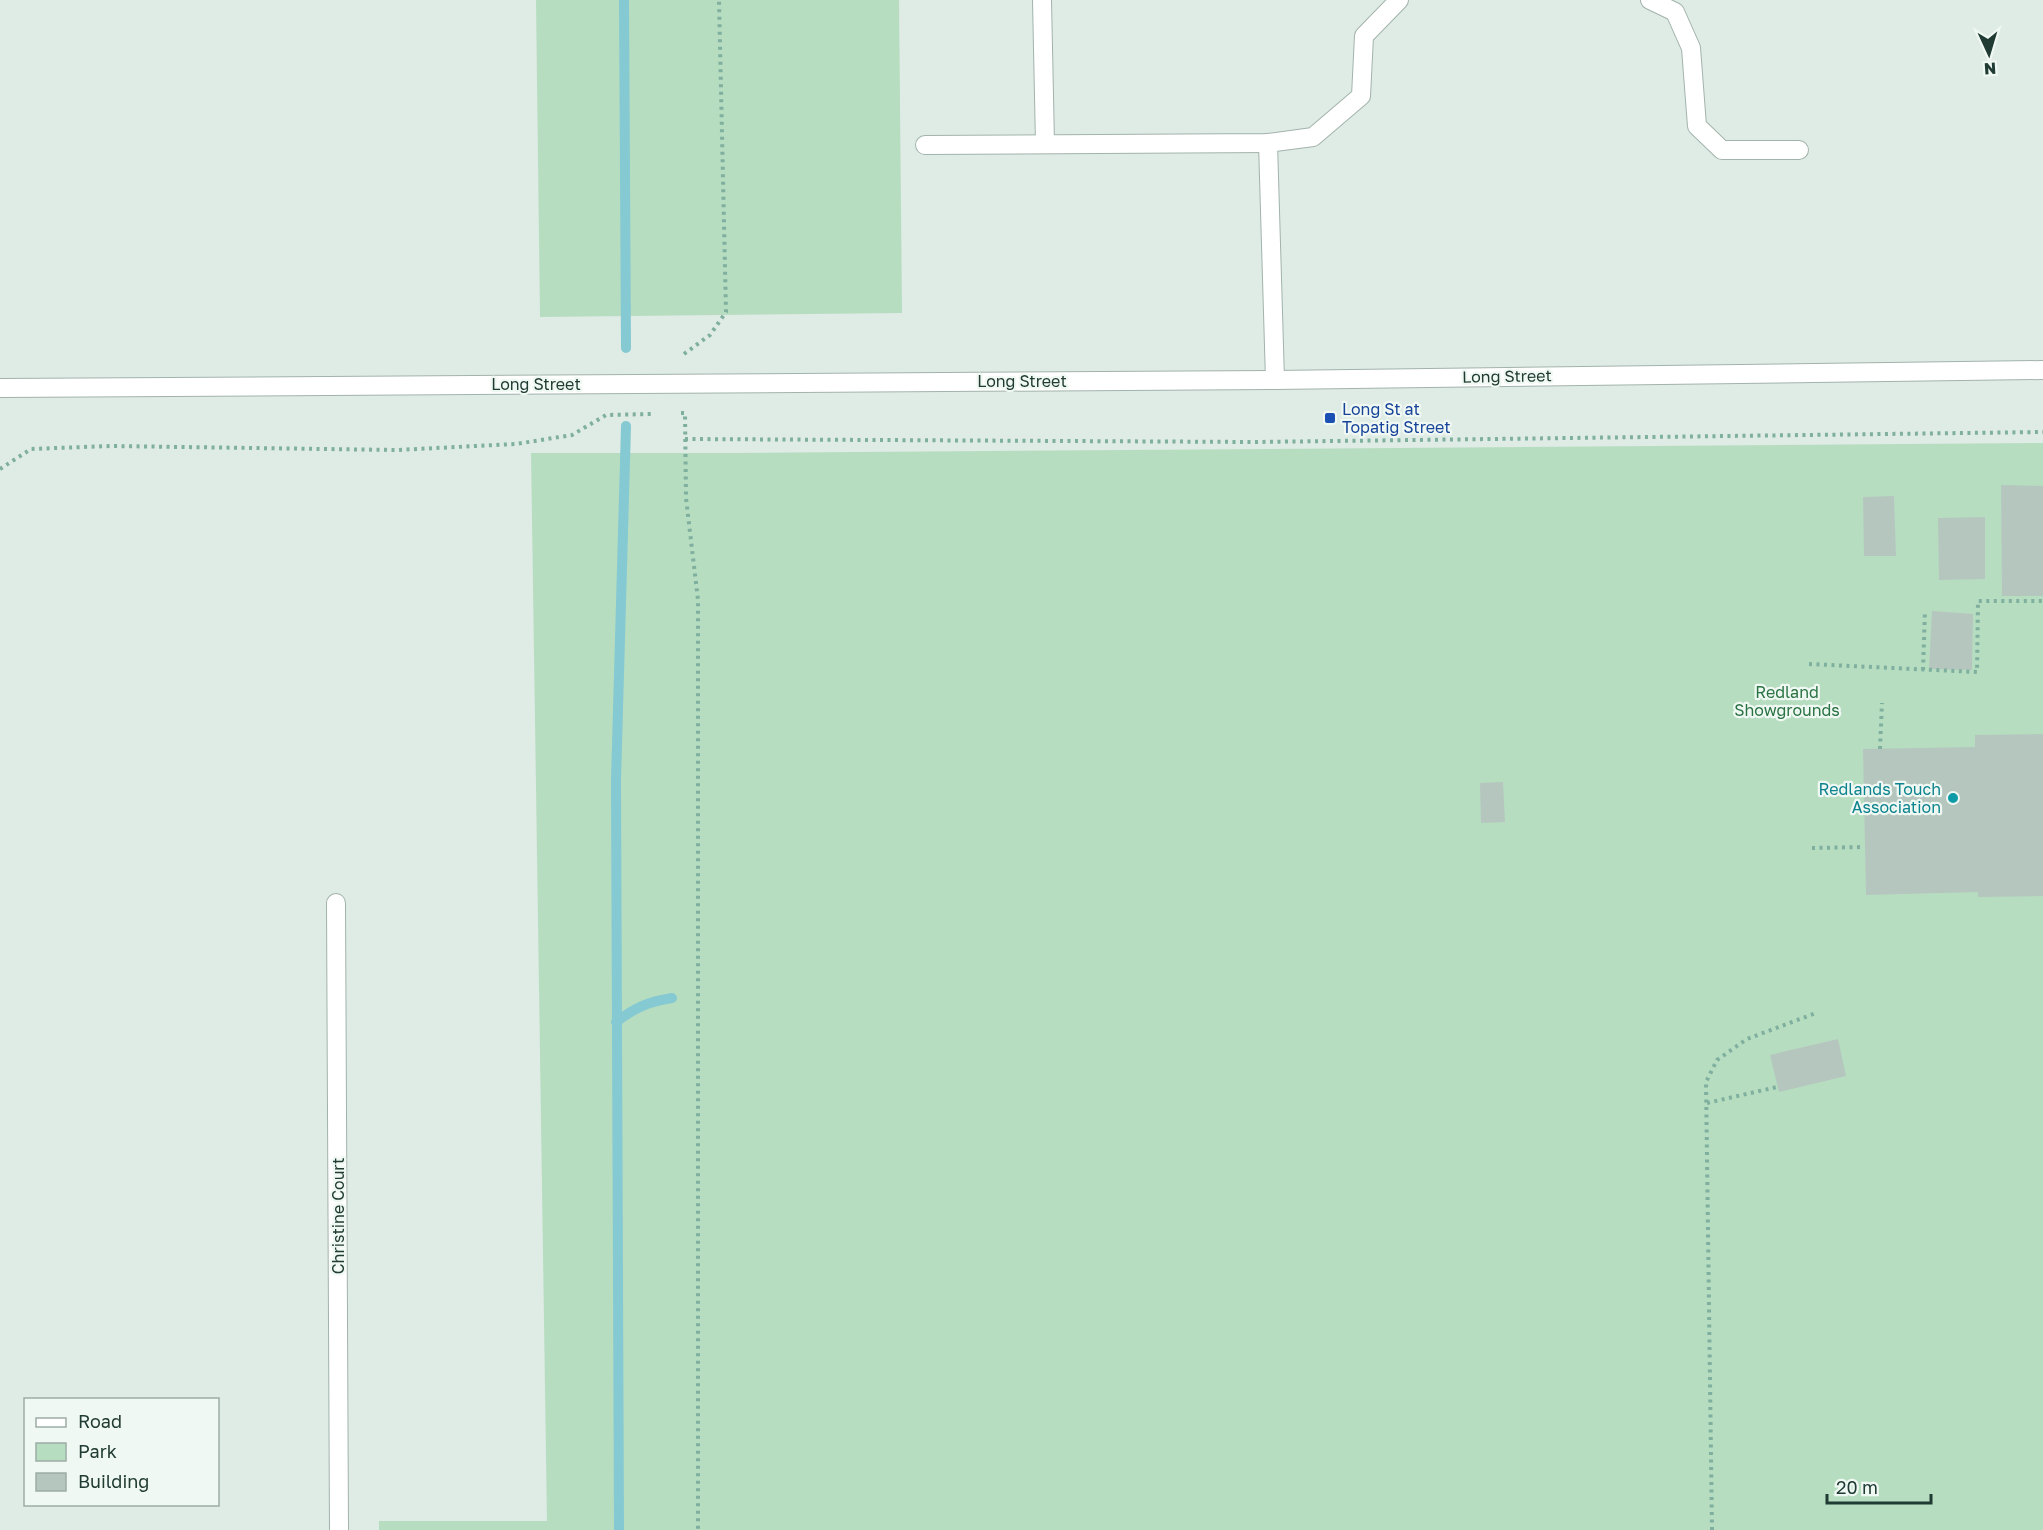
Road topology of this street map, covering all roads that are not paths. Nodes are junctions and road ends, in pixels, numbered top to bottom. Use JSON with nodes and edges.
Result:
{"nodes":[{"id":1,"x":1042,"y":0,"type":"edge"},
{"id":2,"x":1398,"y":0,"type":"edge"},
{"id":3,"x":1650,"y":0,"type":"edge"},
{"id":4,"x":1268,"y":143,"type":"junction"},
{"id":5,"x":1045,"y":144,"type":"junction"},
{"id":6,"x":924,"y":145,"type":"dead end"},
{"id":7,"x":1799,"y":150,"type":"dead end"},
{"id":8,"x":2043,"y":370,"type":"edge"},
{"id":9,"x":1275,"y":380,"type":"junction"},
{"id":10,"x":0,"y":388,"type":"edge"},
{"id":11,"x":336,"y":903,"type":"dead end"},
{"id":12,"x":339,"y":1530,"type":"edge"}],
"edges":[{"from":1,"to":5,"type":"street"},
{"from":2,"to":4,"type":"street"},
{"from":3,"to":7,"type":"street"},
{"from":4,"to":5,"type":"street"},
{"from":4,"to":9,"type":"street"},
{"from":5,"to":6,"type":"street"},
{"from":8,"to":9,"type":"street","name":"Long Street"},
{"from":9,"to":10,"type":"street","name":"Long Street"},
{"from":11,"to":12,"type":"street","name":"Christine Court"}]}
